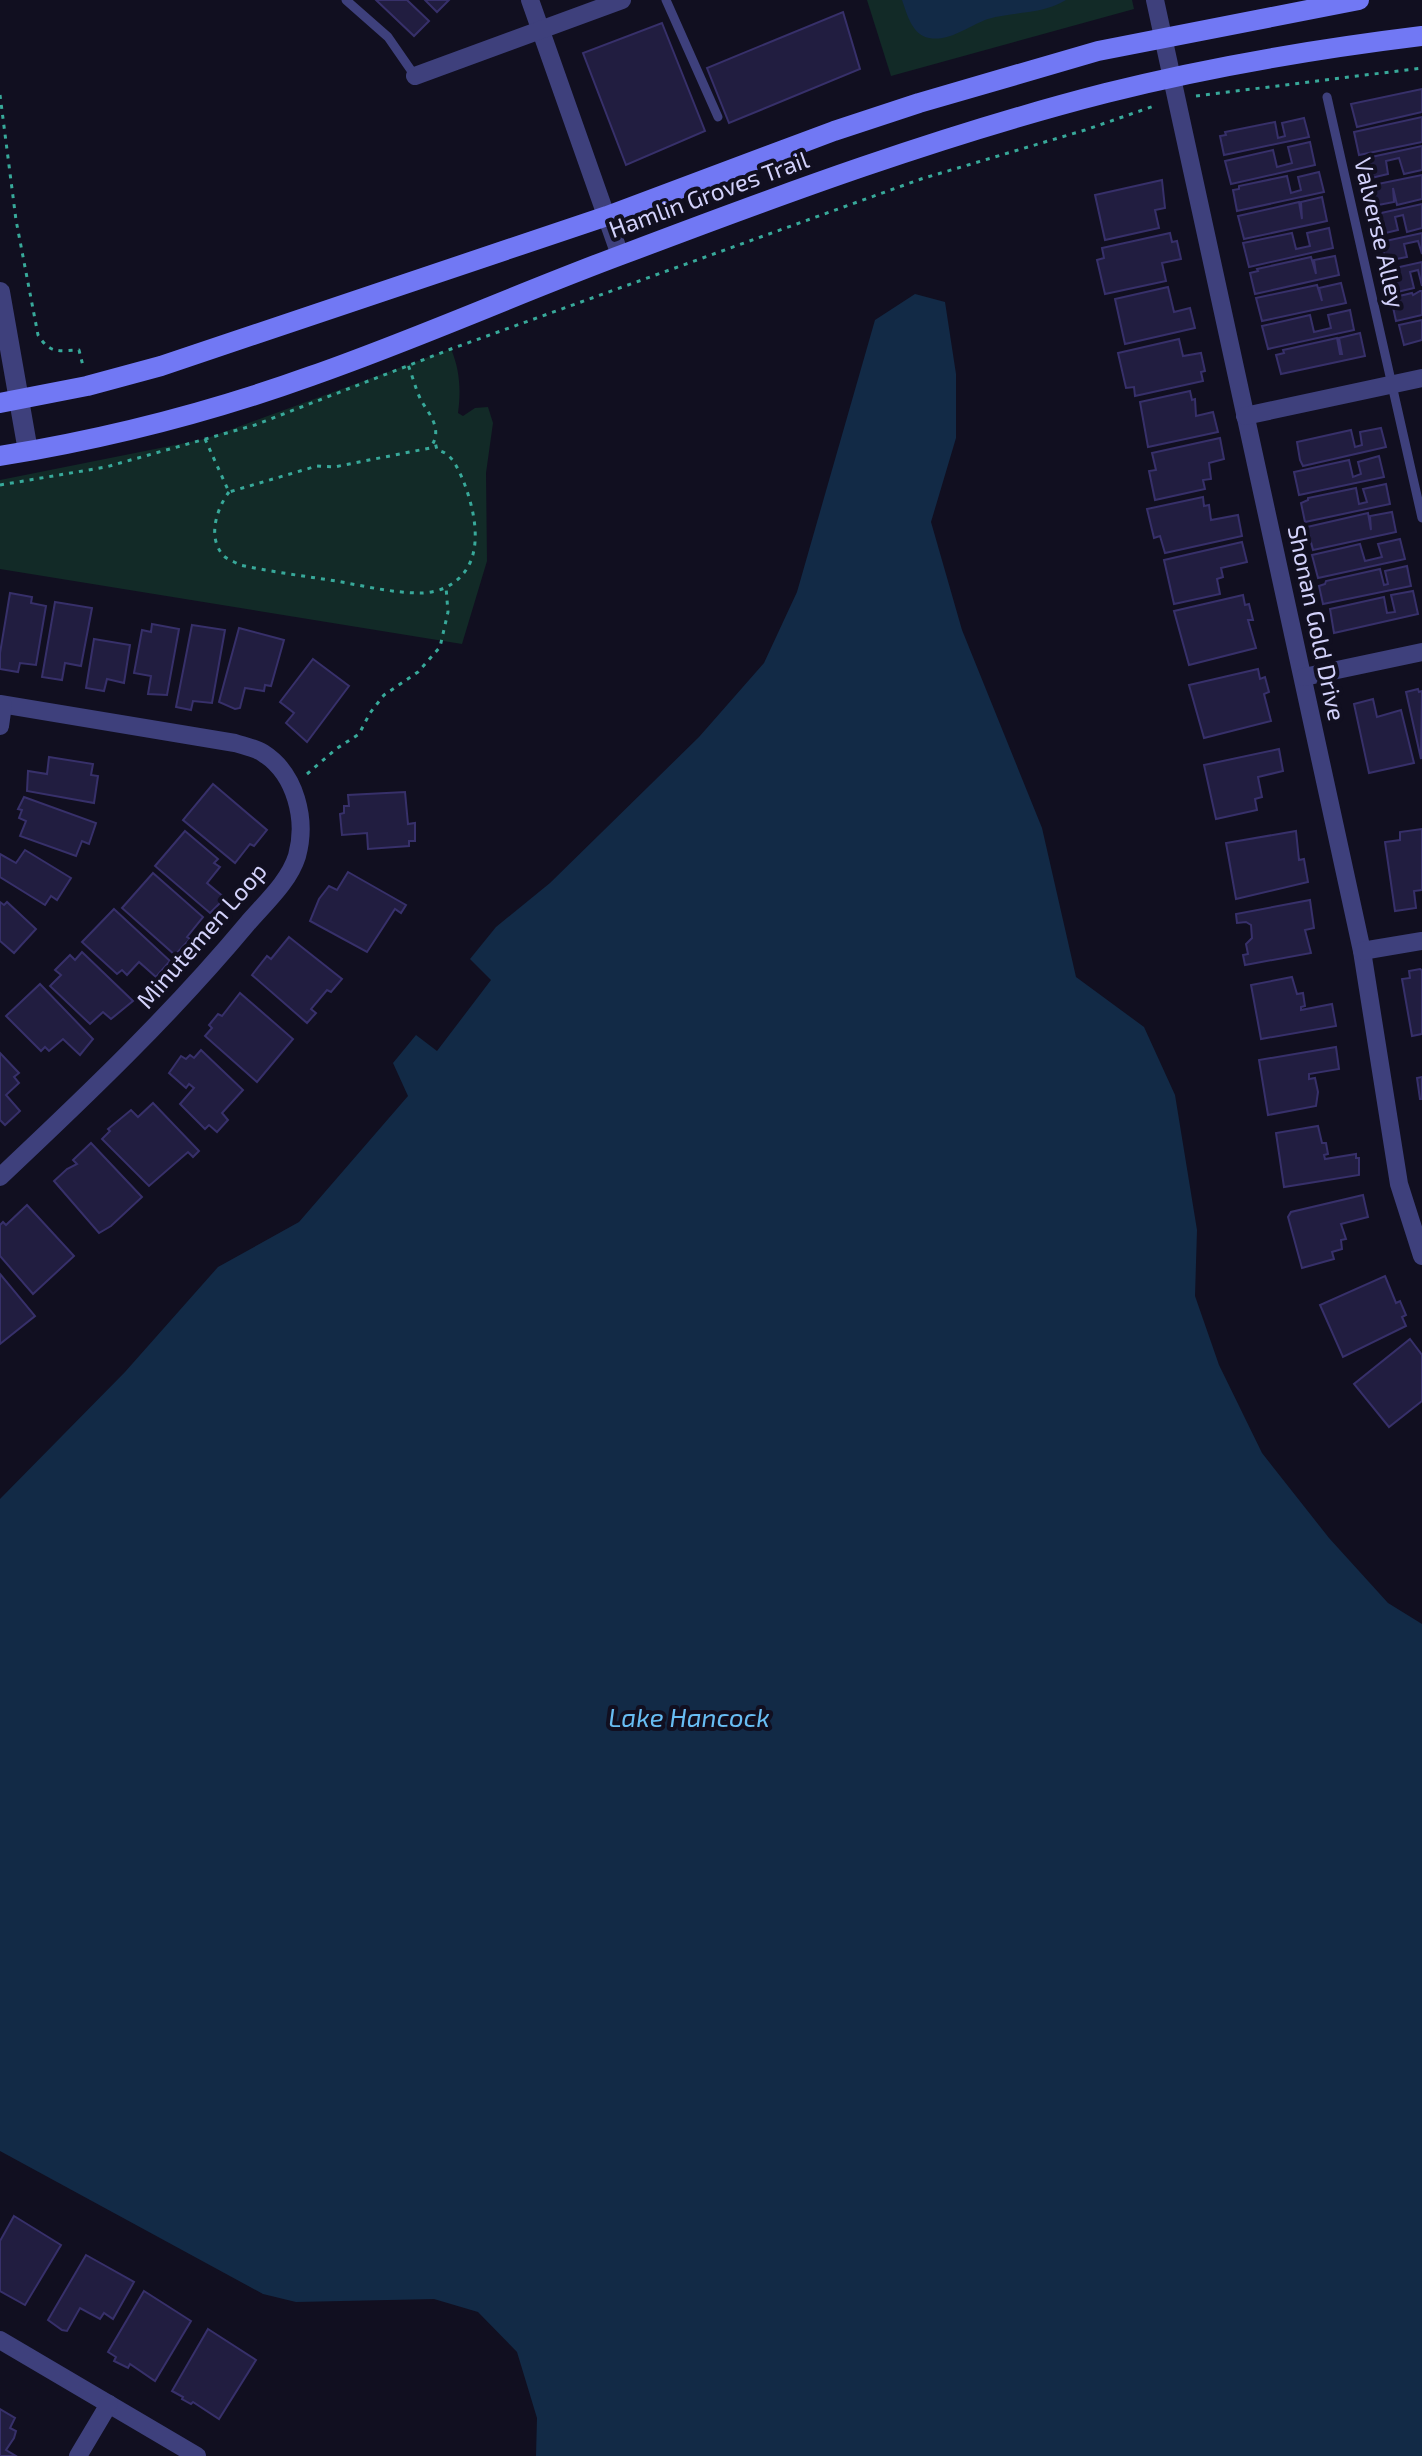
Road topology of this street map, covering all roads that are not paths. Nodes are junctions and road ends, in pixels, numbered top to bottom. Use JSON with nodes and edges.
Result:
{"nodes":[{"id":1,"x":346,"y":0,"type":"edge"},
{"id":2,"x":530,"y":0,"type":"edge"},
{"id":3,"x":622,"y":0,"type":"edge"},
{"id":4,"x":666,"y":0,"type":"edge"},
{"id":5,"x":1155,"y":0,"type":"edge"},
{"id":6,"x":1359,"y":0,"type":"edge"},
{"id":7,"x":541,"y":31,"type":"junction"},
{"id":8,"x":1422,"y":36,"type":"edge"},
{"id":9,"x":1164,"y":37,"type":"junction"},
{"id":10,"x":415,"y":76,"type":"joint"},
{"id":11,"x":1171,"y":78,"type":"junction"},
{"id":12,"x":1327,"y":97,"type":"dead end"},
{"id":13,"x":718,"y":117,"type":"dead end"},
{"id":14,"x":607,"y":216,"type":"junction"},
{"id":15,"x":620,"y":255,"type":"junction"},
{"id":16,"x":0,"y":292,"type":"edge"},
{"id":17,"x":1422,"y":378,"type":"edge"},
{"id":18,"x":1393,"y":385,"type":"junction"},
{"id":19,"x":10,"y":402,"type":"edge"},
{"id":20,"x":1245,"y":416,"type":"junction"},
{"id":21,"x":28,"y":451,"type":"junction"},
{"id":22,"x":0,"y":456,"type":"edge"},
{"id":23,"x":1422,"y":518,"type":"edge"},
{"id":24,"x":1422,"y":652,"type":"edge"},
{"id":25,"x":1304,"y":677,"type":"junction"},
{"id":26,"x":2,"y":704,"type":"edge"},
{"id":27,"x":0,"y":726,"type":"edge"},
{"id":28,"x":1422,"y":941,"type":"edge"},
{"id":29,"x":1362,"y":951,"type":"junction"},
{"id":30,"x":0,"y":1177,"type":"edge"},
{"id":31,"x":1422,"y":1256,"type":"edge"},
{"id":32,"x":0,"y":2340,"type":"edge"},
{"id":33,"x":109,"y":2404,"type":"junction"},
{"id":34,"x":78,"y":2456,"type":"edge"},
{"id":35,"x":197,"y":2456,"type":"edge"}],
"edges":[{"from":1,"to":10,"type":"lane"},
{"from":2,"to":7,"type":"street"},
{"from":3,"to":7,"type":"street"},
{"from":4,"to":13,"type":"lane"},
{"from":5,"to":9,"type":"street","name":"Shonan Gold Drive"},
{"from":6,"to":9,"type":"main road","name":"Hamlin Groves Trail"},
{"from":7,"to":10,"type":"street"},
{"from":7,"to":14,"type":"street"},
{"from":8,"to":11,"type":"main road","name":"Hamlin Groves Trail"},
{"from":9,"to":11,"type":"street","name":"Shonan Gold Drive"},
{"from":9,"to":14,"type":"main road","name":"Hamlin Groves Trail"},
{"from":11,"to":15,"type":"main road","name":"Hamlin Groves Trail"},
{"from":11,"to":20,"type":"street","name":"Shonan Gold Drive"},
{"from":12,"to":18,"type":"lane","name":"Valverse Alley"},
{"from":14,"to":15,"type":"street"},
{"from":14,"to":19,"type":"main road","name":"Hamlin Groves Trail"},
{"from":15,"to":21,"type":"main road","name":"Hamlin Groves Trail"},
{"from":16,"to":19,"type":"street"},
{"from":17,"to":18,"type":"street"},
{"from":18,"to":20,"type":"street"},
{"from":18,"to":23,"type":"lane","name":"Valverse Alley"},
{"from":19,"to":21,"type":"street"},
{"from":20,"to":25,"type":"street","name":"Shonan Gold Drive"},
{"from":21,"to":22,"type":"main road","name":"Hamlin Groves Trail"},
{"from":24,"to":25,"type":"street"},
{"from":25,"to":29,"type":"street","name":"Shonan Gold Drive"},
{"from":26,"to":27,"type":"street"},
{"from":26,"to":30,"type":"street","name":"Minutemen Loop"},
{"from":28,"to":29,"type":"street"},
{"from":29,"to":31,"type":"street","name":"Shonan Gold Drive"},
{"from":32,"to":33,"type":"street"},
{"from":33,"to":34,"type":"street"},
{"from":33,"to":35,"type":"street"}]}
